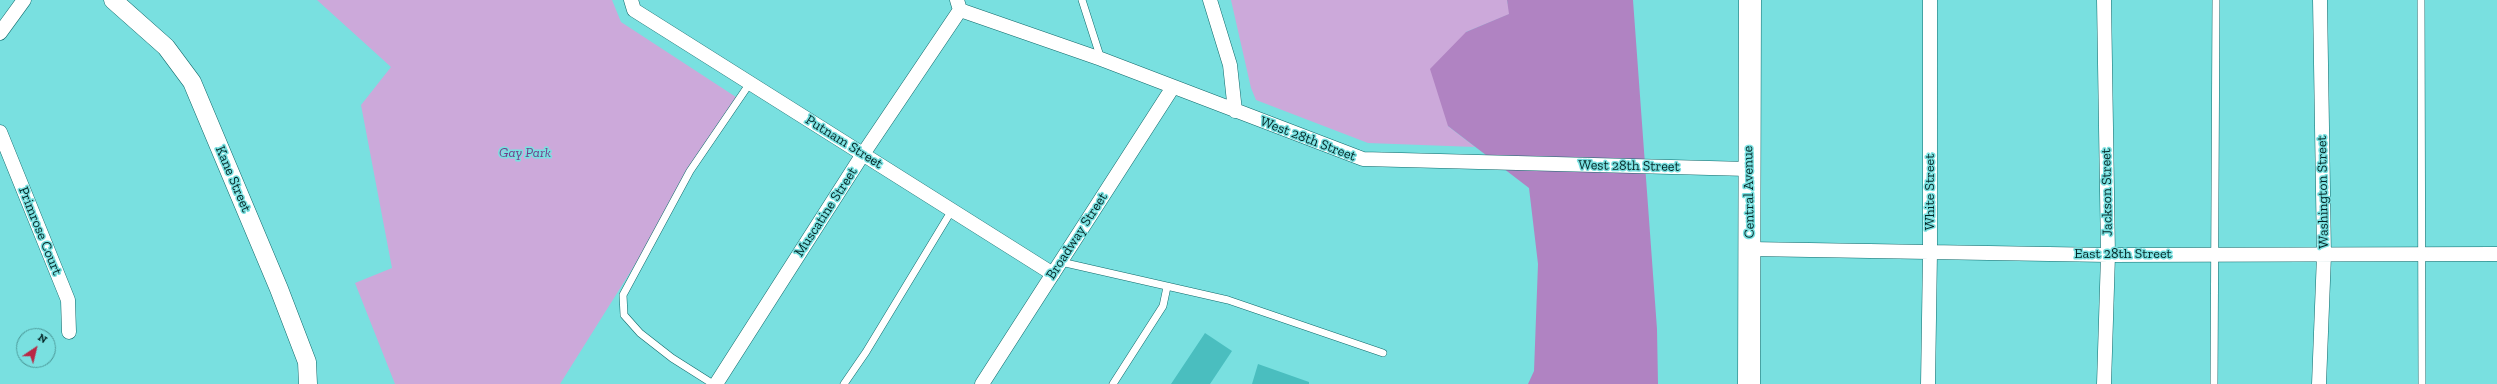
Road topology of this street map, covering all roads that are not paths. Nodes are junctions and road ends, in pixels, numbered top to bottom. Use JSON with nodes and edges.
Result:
{"nodes":[{"id":1,"x":24,"y":0,"type":"edge"},
{"id":2,"x":113,"y":0,"type":"edge"},
{"id":3,"x":1082,"y":0,"type":"edge"},
{"id":4,"x":1210,"y":0,"type":"edge"},
{"id":5,"x":1750,"y":0,"type":"edge"},
{"id":6,"x":1930,"y":0,"type":"edge"},
{"id":7,"x":2104,"y":0,"type":"edge"},
{"id":8,"x":2216,"y":0,"type":"edge"},
{"id":9,"x":2320,"y":0,"type":"edge"},
{"id":10,"x":2421,"y":0,"type":"edge"},
{"id":11,"x":633,"y":5,"type":"edge"},
{"id":12,"x":958,"y":5,"type":"edge"},
{"id":13,"x":0,"y":34,"type":"edge"},
{"id":14,"x":1101,"y":59,"type":"junction"},
{"id":15,"x":750,"y":83,"type":"junction"},
{"id":16,"x":1173,"y":87,"type":"junction"},
{"id":17,"x":1235,"y":112,"type":"junction"},
{"id":18,"x":0,"y":132,"type":"edge"},
{"id":19,"x":863,"y":154,"type":"junction"},
{"id":20,"x":1748,"y":169,"type":"junction"},
{"id":21,"x":952,"y":210,"type":"junction"},
{"id":22,"x":1750,"y":249,"type":"junction"},
{"id":23,"x":1930,"y":253,"type":"junction"},
{"id":24,"x":2422,"y":253,"type":"junction"},
{"id":25,"x":2216,"y":254,"type":"junction"},
{"id":26,"x":2497,"y":254,"type":"edge"},
{"id":27,"x":2108,"y":255,"type":"junction"},
{"id":28,"x":2324,"y":255,"type":"junction"},
{"id":29,"x":1061,"y":262,"type":"junction"},
{"id":30,"x":1053,"y":274,"type":"junction"},
{"id":31,"x":1168,"y":287,"type":"junction"},
{"id":32,"x":69,"y":332,"type":"dead end"},
{"id":33,"x":1384,"y":353,"type":"dead end"},
{"id":34,"x":308,"y":384,"type":"edge"},
{"id":35,"x":714,"y":384,"type":"edge"},
{"id":36,"x":844,"y":384,"type":"edge"},
{"id":37,"x":982,"y":384,"type":"edge"},
{"id":38,"x":1113,"y":384,"type":"edge"},
{"id":39,"x":1749,"y":384,"type":"edge"},
{"id":40,"x":1928,"y":384,"type":"edge"},
{"id":41,"x":2104,"y":384,"type":"edge"},
{"id":42,"x":2214,"y":384,"type":"edge"},
{"id":43,"x":2319,"y":384,"type":"edge"},
{"id":44,"x":2422,"y":384,"type":"edge"}],
"edges":[{"from":1,"to":13,"type":"street"},
{"from":2,"to":34,"type":"street","name":"Kane Street"},
{"from":3,"to":14,"type":"lane"},
{"from":4,"to":17,"type":"street"},
{"from":5,"to":20,"type":"main road","name":"Central Avenue"},
{"from":6,"to":23,"type":"street","name":"White Street"},
{"from":7,"to":27,"type":"street","name":"Jackson Street"},
{"from":8,"to":25,"type":"lane"},
{"from":9,"to":28,"type":"street","name":"Washington Street"},
{"from":10,"to":24,"type":"lane"},
{"from":11,"to":15,"type":"street","name":"Putnam Street"},
{"from":12,"to":14,"type":"street","name":"West 28th Street"},
{"from":12,"to":19,"type":"street","name":"Muscatine Street"},
{"from":14,"to":16,"type":"street","name":"West 28th Street"},
{"from":15,"to":19,"type":"street","name":"Putnam Street"},
{"from":15,"to":35,"type":"lane"},
{"from":16,"to":17,"type":"street","name":"West 28th Street"},
{"from":16,"to":29,"type":"street","name":"Broadway Street"},
{"from":17,"to":20,"type":"street","name":"West 28th Street"},
{"from":18,"to":32,"type":"street","name":"Primrose Court"},
{"from":19,"to":21,"type":"street","name":"Putnam Street"},
{"from":19,"to":35,"type":"street","name":"Muscatine Street"},
{"from":20,"to":22,"type":"main road","name":"Central Avenue"},
{"from":21,"to":30,"type":"street","name":"Putnam Street"},
{"from":21,"to":36,"type":"lane"},
{"from":22,"to":23,"type":"street","name":"East 28th Street"},
{"from":22,"to":39,"type":"main road","name":"Central Avenue"},
{"from":23,"to":27,"type":"street","name":"East 28th Street"},
{"from":23,"to":40,"type":"street","name":"White Street"},
{"from":24,"to":26,"type":"street","name":"East 28th Street"},
{"from":24,"to":28,"type":"street","name":"East 28th Street"},
{"from":24,"to":44,"type":"lane"},
{"from":25,"to":27,"type":"street","name":"East 28th Street"},
{"from":25,"to":28,"type":"street","name":"East 28th Street"},
{"from":25,"to":42,"type":"lane"},
{"from":27,"to":41,"type":"street","name":"Jackson Street"},
{"from":28,"to":43,"type":"street","name":"Washington Street"},
{"from":29,"to":30,"type":"street","name":"Broadway Street"},
{"from":29,"to":31,"type":"lane"},
{"from":30,"to":37,"type":"street","name":"Broadway Street"},
{"from":31,"to":33,"type":"lane"},
{"from":31,"to":38,"type":"lane"}]}
